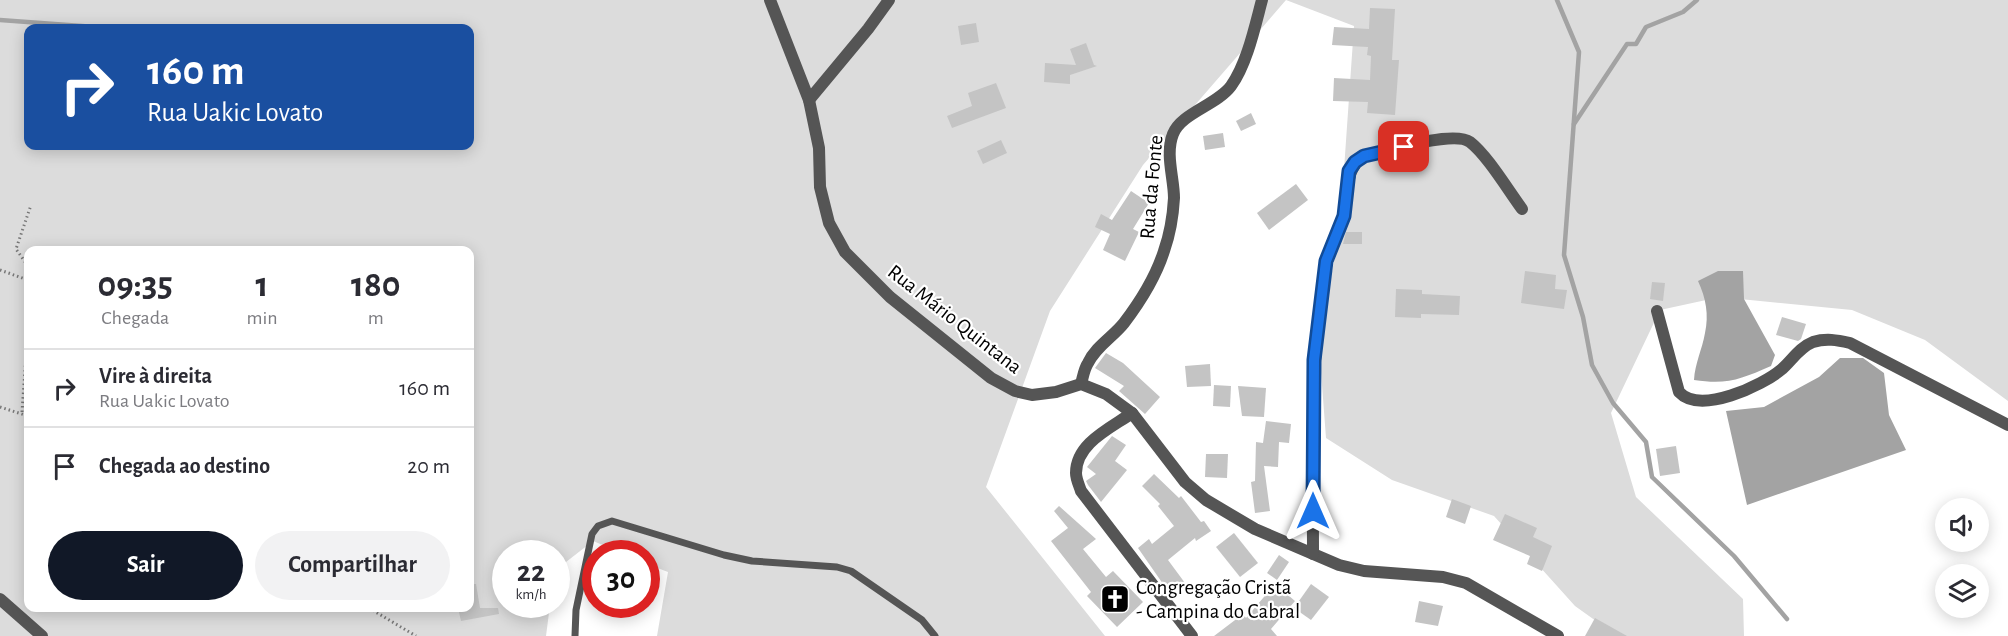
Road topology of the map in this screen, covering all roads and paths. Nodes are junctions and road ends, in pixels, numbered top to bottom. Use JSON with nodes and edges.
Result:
{"nodes":[{"id":1,"x":770,"y":0,"type":"edge"},
{"id":2,"x":889,"y":0,"type":"edge"},
{"id":3,"x":1262,"y":0,"type":"edge"},
{"id":4,"x":809,"y":100,"type":"junction"},
{"id":5,"x":31,"y":205,"type":"dead end"},
{"id":6,"x":1522,"y":209,"type":"dead end"},
{"id":7,"x":24,"y":260,"type":"edge"},
{"id":8,"x":0,"y":270,"type":"edge"},
{"id":9,"x":24,"y":279,"type":"edge"},
{"id":10,"x":1657,"y":311,"type":"dead end"},
{"id":11,"x":24,"y":384,"type":"edge"},
{"id":12,"x":1081,"y":384,"type":"junction"},
{"id":13,"x":0,"y":407,"type":"edge"},
{"id":14,"x":22,"y":412,"type":"joint"},
{"id":15,"x":1132,"y":413,"type":"junction"},
{"id":16,"x":2008,"y":425,"type":"edge"},
{"id":17,"x":1313,"y":554,"type":"junction"},
{"id":18,"x":0,"y":598,"type":"edge"},
{"id":19,"x":376,"y":612,"type":"edge"},
{"id":20,"x":42,"y":636,"type":"edge"},
{"id":21,"x":416,"y":636,"type":"edge"},
{"id":22,"x":575,"y":636,"type":"edge"},
{"id":23,"x":935,"y":636,"type":"edge"},
{"id":24,"x":1192,"y":636,"type":"edge"},
{"id":25,"x":1558,"y":636,"type":"edge"}],
"edges":[{"from":1,"to":4,"type":"street","name":"Rua Mário Quintana"},
{"from":2,"to":4,"type":"street"},
{"from":3,"to":12,"type":"street","name":"Rua da Fonte"},
{"from":4,"to":12,"type":"street","name":"Rua Mário Quintana"},
{"from":5,"to":7,"type":"path"},
{"from":6,"to":17,"type":"street"},
{"from":8,"to":9,"type":"path"},
{"from":10,"to":16,"type":"street"},
{"from":11,"to":14,"type":"path"},
{"from":12,"to":15,"type":"street"},
{"from":13,"to":14,"type":"path"},
{"from":15,"to":17,"type":"street"},
{"from":15,"to":24,"type":"street"},
{"from":17,"to":25,"type":"street"},
{"from":18,"to":20,"type":"street"},
{"from":19,"to":21,"type":"path"},
{"from":22,"to":23,"type":"lane"}]}
